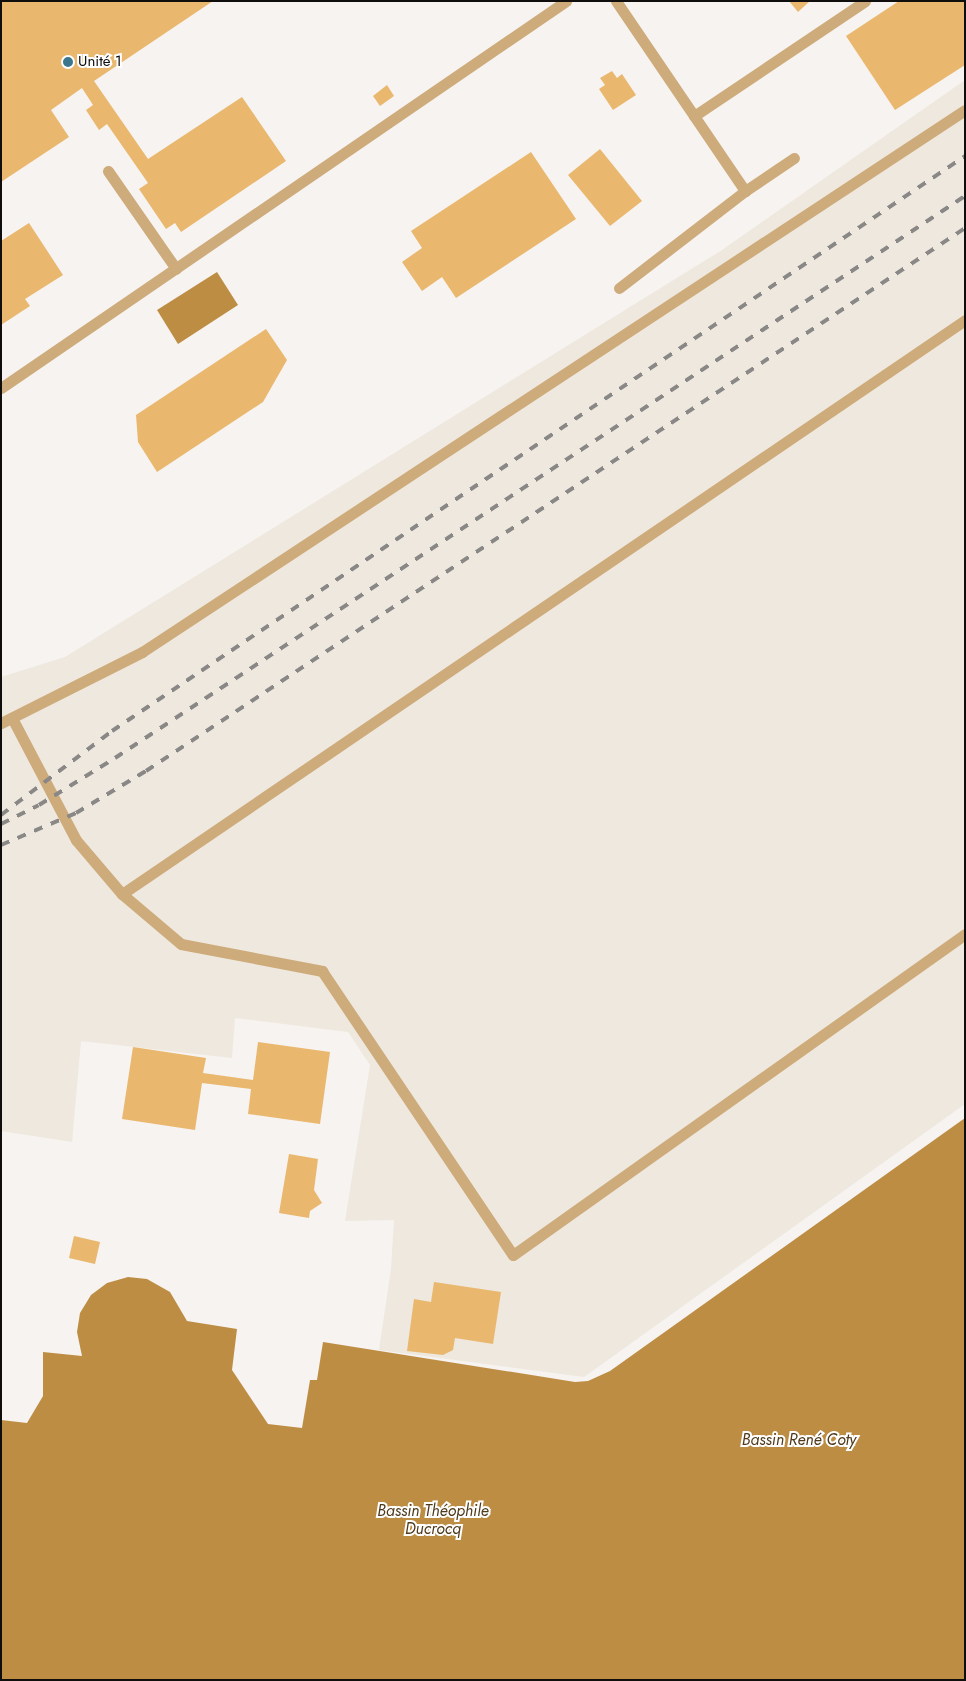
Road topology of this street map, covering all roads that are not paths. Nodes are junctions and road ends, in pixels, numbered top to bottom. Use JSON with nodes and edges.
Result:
{"nodes":[{"id":1,"x":566,"y":1,"type":"edge"},
{"id":2,"x":616,"y":1,"type":"edge"},
{"id":3,"x":865,"y":1,"type":"edge"},
{"id":4,"x":965,"y":110,"type":"edge"},
{"id":5,"x":694,"y":116,"type":"junction"},
{"id":6,"x":794,"y":158,"type":"dead end"},
{"id":7,"x":108,"y":171,"type":"dead end"},
{"id":8,"x":745,"y":191,"type":"junction"},
{"id":9,"x":176,"y":269,"type":"junction"},
{"id":10,"x":619,"y":288,"type":"dead end"},
{"id":11,"x":965,"y":320,"type":"edge"},
{"id":12,"x":1,"y":388,"type":"edge"},
{"id":13,"x":3,"y":721,"type":"edge"},
{"id":14,"x":122,"y":894,"type":"junction"},
{"id":15,"x":965,"y":934,"type":"edge"}],
"edges":[{"from":1,"to":9,"type":"lane"},
{"from":2,"to":5,"type":"lane"},
{"from":3,"to":5,"type":"lane"},
{"from":4,"to":13,"type":"lane"},
{"from":5,"to":8,"type":"lane"},
{"from":6,"to":8,"type":"lane"},
{"from":7,"to":9,"type":"lane"},
{"from":8,"to":10,"type":"lane"},
{"from":9,"to":12,"type":"lane"},
{"from":11,"to":14,"type":"lane"},
{"from":13,"to":14,"type":"lane"},
{"from":14,"to":15,"type":"lane"}]}
